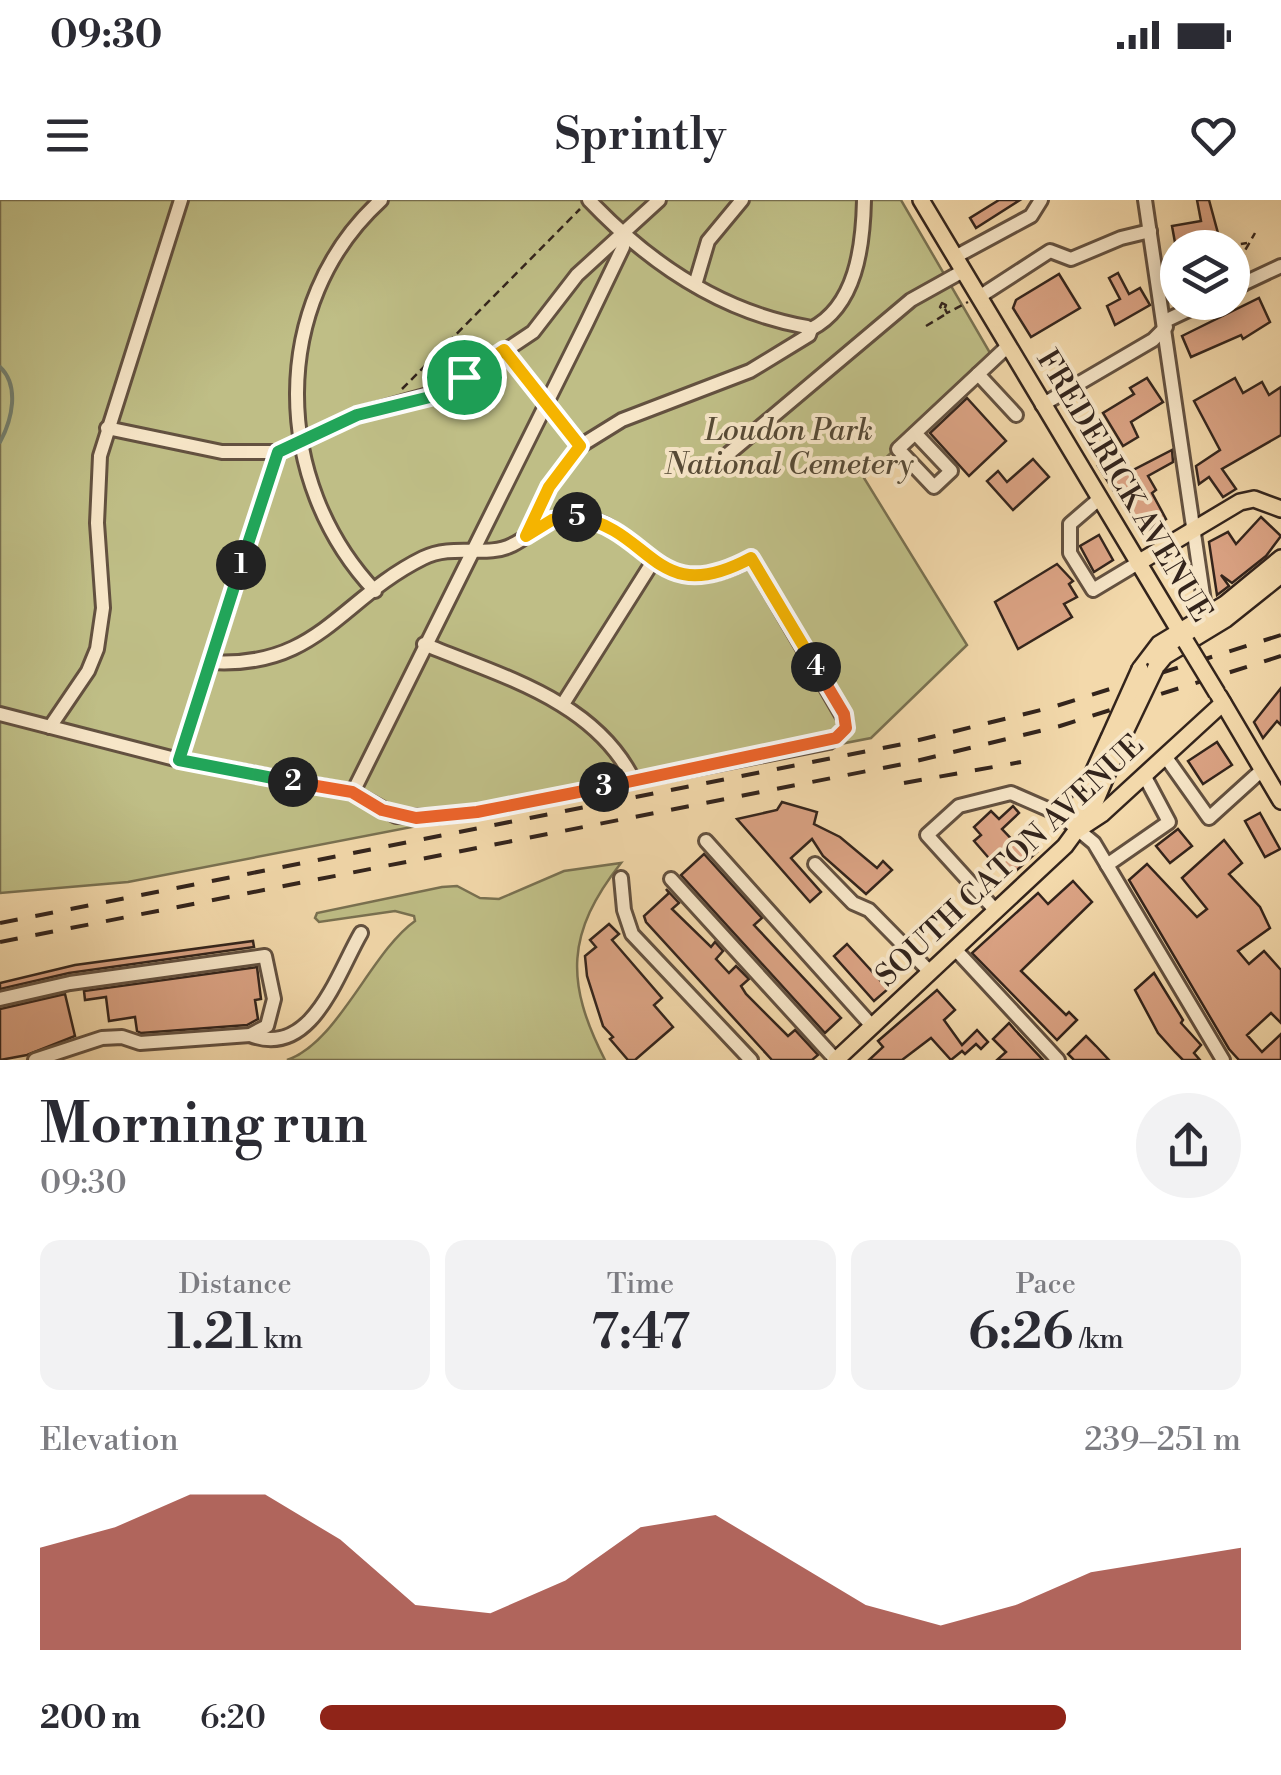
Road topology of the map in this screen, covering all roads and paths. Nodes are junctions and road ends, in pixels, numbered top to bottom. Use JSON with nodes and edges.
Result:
{"nodes":[{"id":1,"x":181,"y":200,"type":"edge"},
{"id":2,"x":380,"y":200,"type":"edge"},
{"id":3,"x":589,"y":200,"type":"edge"},
{"id":4,"x":659,"y":200,"type":"edge"},
{"id":5,"x":742,"y":200,"type":"edge"},
{"id":6,"x":864,"y":200,"type":"edge"},
{"id":7,"x":921,"y":200,"type":"edge"},
{"id":8,"x":1041,"y":200,"type":"edge"},
{"id":9,"x":1145,"y":200,"type":"edge"},
{"id":10,"x":1150,"y":231,"type":"junction"},
{"id":11,"x":1255,"y":233,"type":"dead end"},
{"id":12,"x":623,"y":236,"type":"junction"},
{"id":13,"x":1250,"y":239,"type":"edge"},
{"id":14,"x":959,"y":264,"type":"junction"},
{"id":15,"x":1281,"y":266,"type":"edge"},
{"id":16,"x":1250,"y":281,"type":"edge"},
{"id":17,"x":695,"y":285,"type":"junction"},
{"id":18,"x":978,"y":297,"type":"junction"},
{"id":19,"x":1172,"y":320,"type":"edge"},
{"id":20,"x":1165,"y":324,"type":"junction"},
{"id":21,"x":926,"y":326,"type":"dead end"},
{"id":22,"x":811,"y":330,"type":"junction"},
{"id":23,"x":1008,"y":346,"type":"junction"},
{"id":24,"x":504,"y":350,"type":"junction"},
{"id":25,"x":978,"y":374,"type":"junction"},
{"id":26,"x":545,"y":401,"type":"junction"},
{"id":27,"x":1042,"y":404,"type":"junction"},
{"id":28,"x":384,"y":408,"type":"junction"},
{"id":29,"x":1016,"y":415,"type":"dead end"},
{"id":30,"x":106,"y":428,"type":"junction"},
{"id":31,"x":915,"y":433,"type":"dead end"},
{"id":32,"x":300,"y":440,"type":"junction"},
{"id":33,"x":580,"y":446,"type":"junction"},
{"id":34,"x":278,"y":452,"type":"junction"},
{"id":35,"x":727,"y":455,"type":"dead end"},
{"id":36,"x":1099,"y":498,"type":"junction"},
{"id":37,"x":1281,"y":509,"type":"edge"},
{"id":38,"x":1194,"y":528,"type":"junction"},
{"id":39,"x":526,"y":536,"type":"junction"},
{"id":40,"x":471,"y":548,"type":"junction"},
{"id":41,"x":1281,"y":558,"type":"edge"},
{"id":42,"x":652,"y":563,"type":"junction"},
{"id":43,"x":1138,"y":563,"type":"junction"},
{"id":44,"x":1281,"y":575,"type":"edge"},
{"id":45,"x":374,"y":591,"type":"junction"},
{"id":46,"x":1206,"y":615,"type":"junction"},
{"id":47,"x":1182,"y":636,"type":"junction"},
{"id":48,"x":424,"y":644,"type":"junction"},
{"id":49,"x":210,"y":662,"type":"junction"},
{"id":50,"x":1220,"y":698,"type":"junction"},
{"id":51,"x":563,"y":704,"type":"junction"},
{"id":52,"x":0,"y":714,"type":"edge"},
{"id":53,"x":50,"y":728,"type":"junction"},
{"id":54,"x":1165,"y":756,"type":"junction"},
{"id":55,"x":179,"y":760,"type":"junction"},
{"id":56,"x":1262,"y":770,"type":"junction"},
{"id":57,"x":1144,"y":775,"type":"junction"},
{"id":58,"x":634,"y":781,"type":"junction"},
{"id":59,"x":352,"y":792,"type":"junction"},
{"id":60,"x":1281,"y":801,"type":"edge"},
{"id":61,"x":1076,"y":830,"type":"junction"},
{"id":62,"x":706,"y":841,"type":"dead end"},
{"id":63,"x":815,"y":864,"type":"dead end"},
{"id":64,"x":1107,"y":865,"type":"junction"},
{"id":65,"x":621,"y":878,"type":"dead end"},
{"id":66,"x":671,"y":880,"type":"dead end"},
{"id":67,"x":996,"y":911,"type":"junction"},
{"id":68,"x":361,"y":933,"type":"dead end"},
{"id":69,"x":955,"y":949,"type":"junction"},
{"id":70,"x":930,"y":972,"type":"junction"},
{"id":71,"x":0,"y":999,"type":"edge"},
{"id":72,"x":872,"y":1026,"type":"junction"},
{"id":73,"x":250,"y":1035,"type":"junction"},
{"id":74,"x":35,"y":1060,"type":"edge"},
{"id":75,"x":751,"y":1060,"type":"edge"},
{"id":76,"x":836,"y":1060,"type":"edge"},
{"id":77,"x":1058,"y":1060,"type":"edge"},
{"id":78,"x":1223,"y":1060,"type":"edge"}],
"edges":[{"from":1,"to":30,"type":"street"},
{"from":2,"to":32,"type":"street"},
{"from":3,"to":12,"type":"street"},
{"from":3,"to":28,"type":"path"},
{"from":4,"to":12,"type":"street"},
{"from":5,"to":17,"type":"street"},
{"from":6,"to":22,"type":"street"},
{"from":7,"to":14,"type":"main road","name":"FREDERICK AVENUE"},
{"from":8,"to":14,"type":"street"},
{"from":9,"to":10,"type":"street"},
{"from":10,"to":18,"type":"street"},
{"from":10,"to":20,"type":"street"},
{"from":11,"to":13,"type":"path"},
{"from":12,"to":17,"type":"street"},
{"from":12,"to":24,"type":"street"},
{"from":12,"to":26,"type":"street"},
{"from":14,"to":18,"type":"main road","name":"FREDERICK AVENUE"},
{"from":14,"to":35,"type":"street"},
{"from":15,"to":16,"type":"street"},
{"from":17,"to":22,"type":"street"},
{"from":18,"to":21,"type":"path"},
{"from":18,"to":23,"type":"main road","name":"FREDERICK AVENUE"},
{"from":19,"to":20,"type":"street"},
{"from":20,"to":27,"type":"street"},
{"from":20,"to":38,"type":"street"},
{"from":22,"to":33,"type":"street"},
{"from":23,"to":25,"type":"street"},
{"from":23,"to":27,"type":"main road","name":"FREDERICK AVENUE"},
{"from":24,"to":26,"type":"street"},
{"from":24,"to":28,"type":"street"},
{"from":25,"to":29,"type":"street"},
{"from":25,"to":31,"type":"street"},
{"from":26,"to":33,"type":"street"},
{"from":26,"to":40,"type":"street"},
{"from":27,"to":36,"type":"main road","name":"FREDERICK AVENUE"},
{"from":28,"to":32,"type":"street"},
{"from":30,"to":34,"type":"street"},
{"from":30,"to":53,"type":"street"},
{"from":32,"to":34,"type":"street"},
{"from":32,"to":45,"type":"street"},
{"from":33,"to":39,"type":"street"},
{"from":34,"to":49,"type":"street"},
{"from":36,"to":43,"type":"main road","name":"FREDERICK AVENUE"},
{"from":36,"to":43,"type":"street"},
{"from":37,"to":38,"type":"main road"},
{"from":38,"to":43,"type":"main road"},
{"from":38,"to":46,"type":"street"},
{"from":39,"to":40,"type":"street"},
{"from":39,"to":42,"type":"street"},
{"from":40,"to":45,"type":"street"},
{"from":40,"to":48,"type":"street"},
{"from":41,"to":46,"type":"main road"},
{"from":42,"to":51,"type":"street"},
{"from":42,"to":58,"type":"street"},
{"from":43,"to":47,"type":"main road","name":"FREDERICK AVENUE"},
{"from":44,"to":47,"type":"main road"},
{"from":45,"to":49,"type":"street"},
{"from":46,"to":47,"type":"main road"},
{"from":47,"to":50,"type":"main road","name":"FREDERICK AVENUE","bridge":true},
{"from":47,"to":61,"type":"main road","bridge":true},
{"from":48,"to":51,"type":"street"},
{"from":48,"to":59,"type":"street"},
{"from":49,"to":55,"type":"street"},
{"from":50,"to":54,"type":"main road","name":"SOUTH CATON AVENUE"},
{"from":50,"to":56,"type":"main road","name":"FREDERICK AVENUE"},
{"from":51,"to":58,"type":"street"},
{"from":52,"to":53,"type":"street"},
{"from":53,"to":55,"type":"street"},
{"from":54,"to":56,"type":"street"},
{"from":54,"to":57,"type":"main road","name":"SOUTH CATON AVENUE"},
{"from":55,"to":59,"type":"street"},
{"from":56,"to":60,"type":"main road","name":"FREDERICK AVENUE"},
{"from":57,"to":61,"type":"main road","name":"SOUTH CATON AVENUE"},
{"from":57,"to":64,"type":"street"},
{"from":58,"to":59,"type":"street"},
{"from":61,"to":64,"type":"street"},
{"from":61,"to":67,"type":"main road","name":"SOUTH CATON AVENUE"},
{"from":61,"to":67,"type":"street"},
{"from":62,"to":72,"type":"street"},
{"from":63,"to":70,"type":"street"},
{"from":64,"to":78,"type":"street"},
{"from":65,"to":75,"type":"street"},
{"from":66,"to":76,"type":"street"},
{"from":67,"to":69,"type":"main road","name":"SOUTH CATON AVENUE"},
{"from":68,"to":73,"type":"street"},
{"from":69,"to":70,"type":"main road","name":"SOUTH CATON AVENUE"},
{"from":69,"to":77,"type":"street"},
{"from":70,"to":72,"type":"main road","name":"SOUTH CATON AVENUE"},
{"from":71,"to":73,"type":"street"},
{"from":72,"to":76,"type":"main road","name":"SOUTH CATON AVENUE"},
{"from":73,"to":74,"type":"street"}]}
